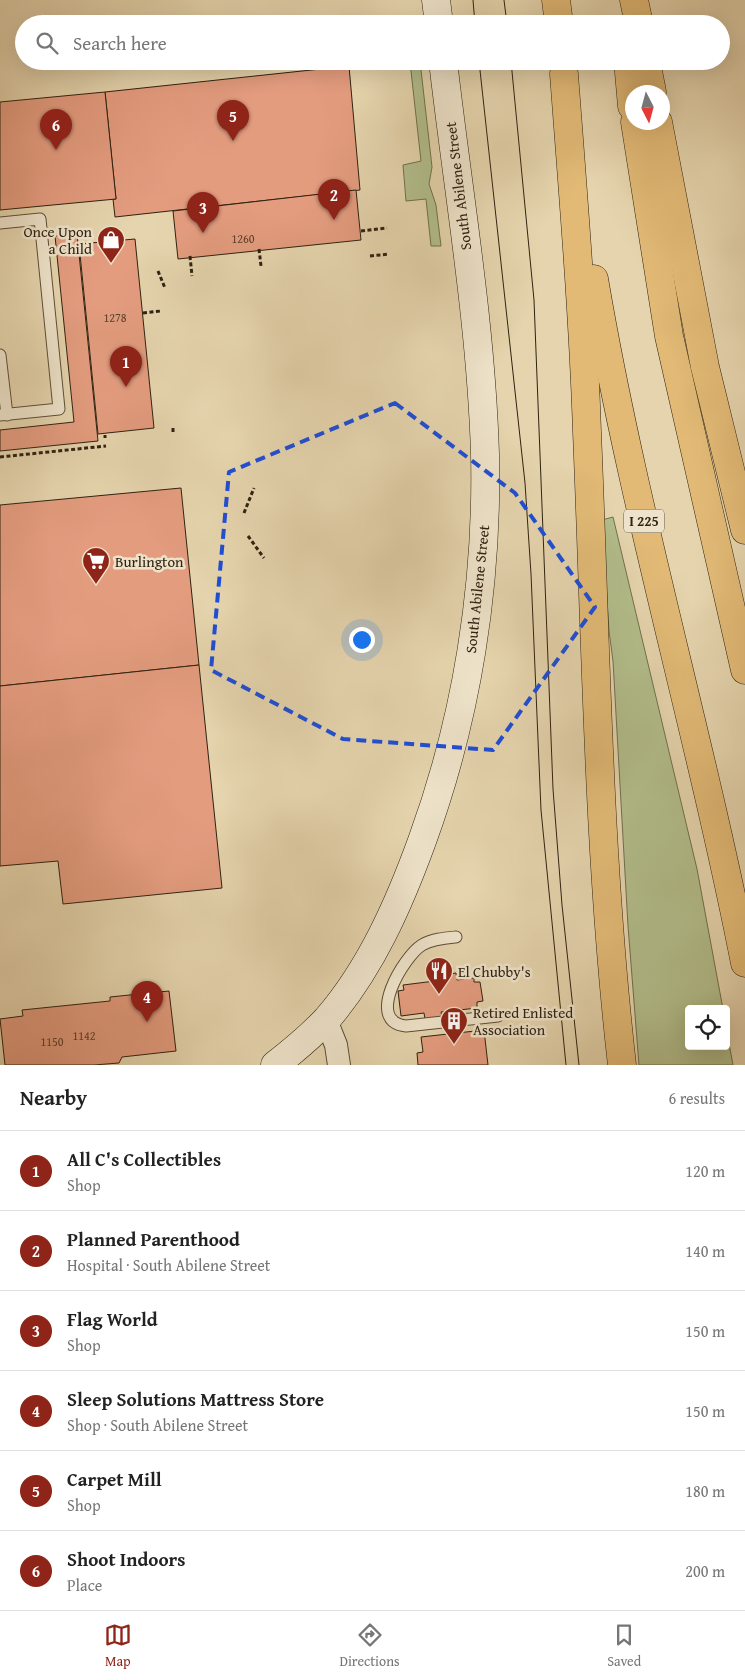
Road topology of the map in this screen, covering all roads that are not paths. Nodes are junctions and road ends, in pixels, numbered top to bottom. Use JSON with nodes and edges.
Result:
{"nodes":[{"id":1,"x":436,"y":0,"type":"edge"},
{"id":2,"x":556,"y":0,"type":"edge"},
{"id":3,"x":622,"y":0,"type":"edge"},
{"id":4,"x":634,"y":0,"type":"edge"},
{"id":5,"x":438,"y":15,"type":"edge"},
{"id":6,"x":557,"y":15,"type":"edge"},
{"id":7,"x":624,"y":15,"type":"edge"},
{"id":8,"x":637,"y":15,"type":"edge"},
{"id":9,"x":445,"y":70,"type":"edge"},
{"id":10,"x":563,"y":70,"type":"edge"},
{"id":11,"x":563,"y":70,"type":"edge"},
{"id":12,"x":629,"y":70,"type":"edge"},
{"id":13,"x":648,"y":70,"type":"edge"},
{"id":14,"x":630,"y":85,"type":"edge"},
{"id":15,"x":651,"y":85,"type":"edge"},
{"id":16,"x":636,"y":130,"type":"edge"},
{"id":17,"x":660,"y":130,"type":"edge"},
{"id":18,"x":0,"y":223,"type":"edge"},
{"id":19,"x":0,"y":355,"type":"edge"},
{"id":20,"x":4,"y":415,"type":"edge"},
{"id":21,"x":745,"y":530,"type":"edge"},
{"id":22,"x":745,"y":670,"type":"edge"},
{"id":23,"x":456,"y":937,"type":"dead end"},
{"id":24,"x":745,"y":963,"type":"edge"},
{"id":25,"x":498,"y":1016,"type":"dead end"},
{"id":26,"x":326,"y":1020,"type":"junction"},
{"id":27,"x":275,"y":1065,"type":"edge"},
{"id":28,"x":339,"y":1065,"type":"edge"},
{"id":29,"x":622,"y":1065,"type":"edge"}],
"edges":[{"from":1,"to":5,"type":"street"},
{"from":2,"to":6,"type":"highway"},
{"from":3,"to":7,"type":"highway"},
{"from":4,"to":8,"type":"highway"},
{"from":9,"to":26,"type":"street","name":"South Abilene Street"},
{"from":10,"to":24,"type":"highway","number":"I 225"},
{"from":11,"to":29,"type":"highway"},
{"from":12,"to":14,"type":"highway"},
{"from":13,"to":15,"type":"highway"},
{"from":16,"to":22,"type":"highway"},
{"from":17,"to":21,"type":"highway"},
{"from":18,"to":20,"type":"lane"},
{"from":19,"to":20,"type":"lane"},
{"from":23,"to":25,"type":"lane"},
{"from":26,"to":27,"type":"street","name":"South Abilene Street"},
{"from":26,"to":28,"type":"street"}]}
